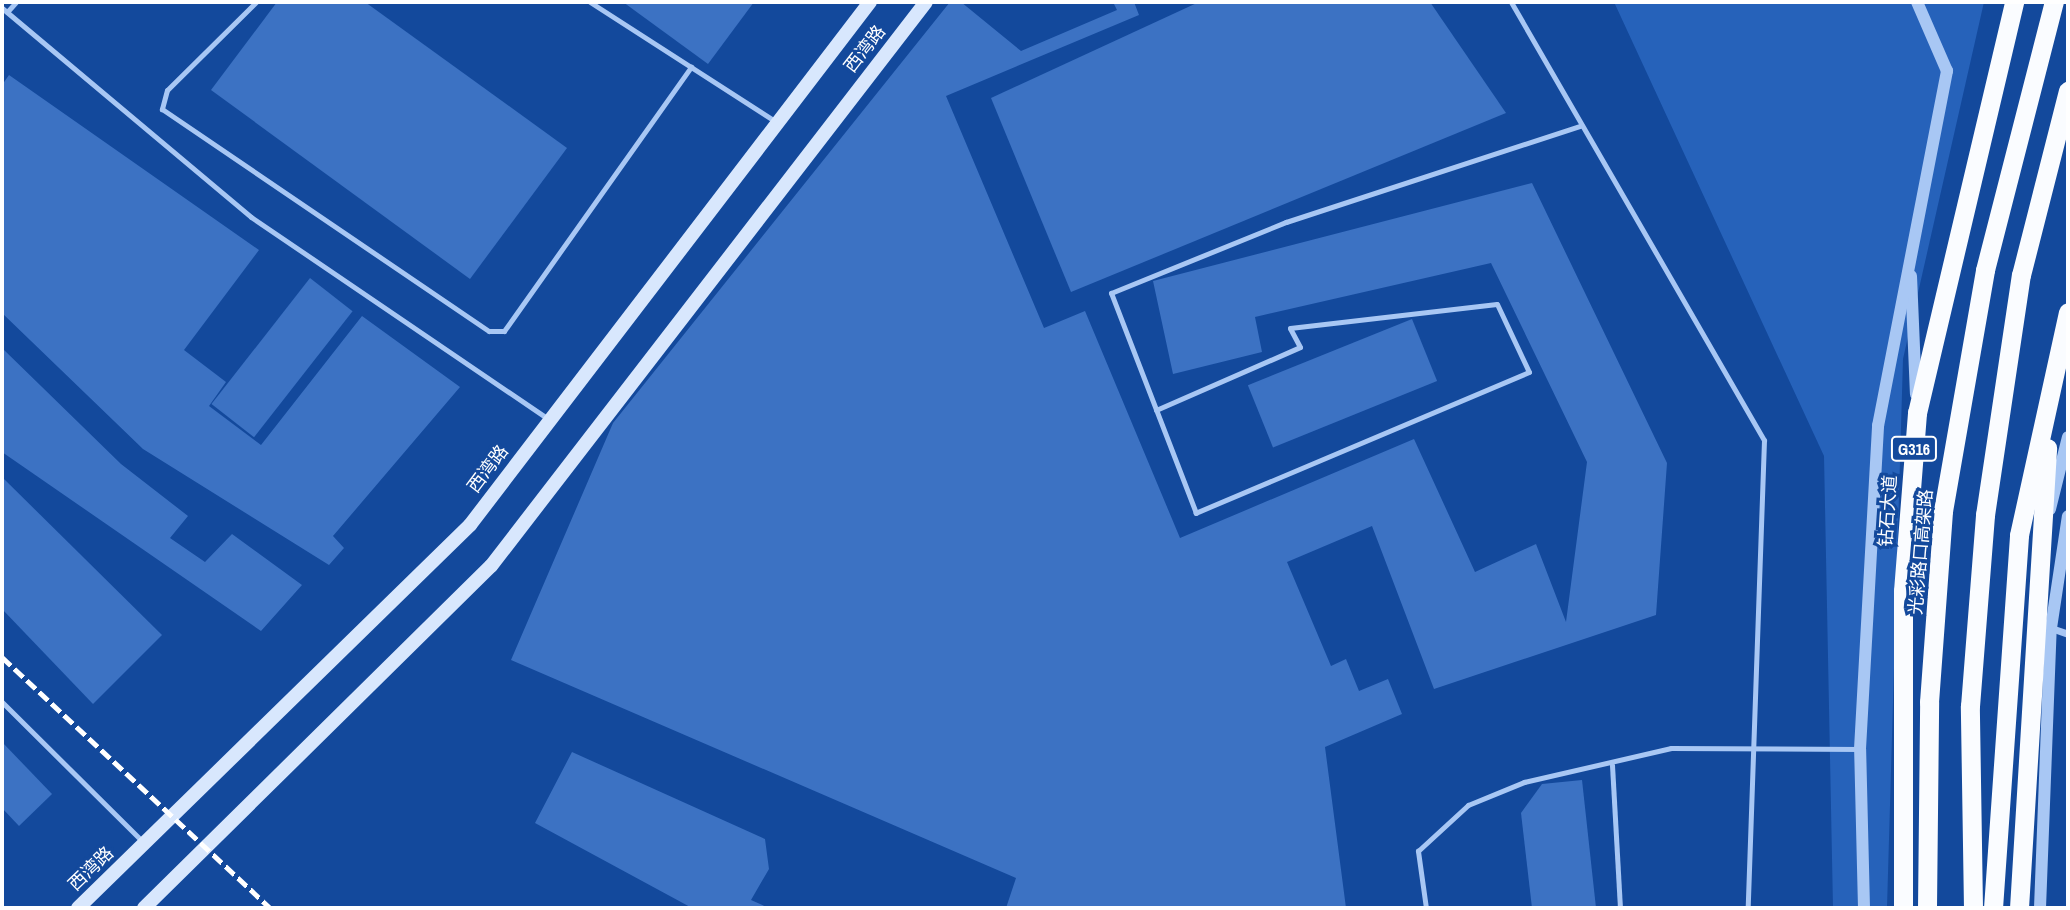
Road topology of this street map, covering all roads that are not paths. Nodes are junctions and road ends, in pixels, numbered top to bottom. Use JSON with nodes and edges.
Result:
{"nodes":[{"id":1,"x":16,"y":2,"type":"edge"},
{"id":2,"x":256,"y":2,"type":"edge"},
{"id":3,"x":590,"y":2,"type":"edge"},
{"id":4,"x":870,"y":2,"type":"edge"},
{"id":5,"x":926,"y":2,"type":"edge"},
{"id":6,"x":1511,"y":2,"type":"edge"},
{"id":7,"x":1917,"y":2,"type":"edge"},
{"id":8,"x":2014,"y":2,"type":"edge"},
{"id":9,"x":2054,"y":2,"type":"edge"},
{"id":10,"x":4,"y":10,"type":"edge"},
{"id":11,"x":691,"y":67,"type":"junction"},
{"id":12,"x":2068,"y":91,"type":"edge"},
{"id":13,"x":776,"y":122,"type":"junction"},
{"id":14,"x":1583,"y":125,"type":"junction"},
{"id":15,"x":1910,"y":255,"type":"junction"},
{"id":16,"x":2068,"y":312,"type":"edge"},
{"id":17,"x":2068,"y":344,"type":"edge"},
{"id":18,"x":1156,"y":410,"type":"junction"},
{"id":19,"x":1917,"y":413,"type":"junction"},
{"id":20,"x":550,"y":420,"type":"junction"},
{"id":21,"x":2068,"y":437,"type":"edge"},
{"id":22,"x":2068,"y":516,"type":"edge"},
{"id":23,"x":2037,"y":556,"type":"junction"},
{"id":24,"x":2052,"y":628,"type":"junction"},
{"id":25,"x":2068,"y":634,"type":"edge"},
{"id":26,"x":2,"y":702,"type":"edge"},
{"id":27,"x":1860,"y":749,"type":"junction"},
{"id":28,"x":1753,"y":750,"type":"junction"},
{"id":29,"x":1612,"y":765,"type":"junction"},
{"id":30,"x":144,"y":843,"type":"junction"},
{"id":31,"x":78,"y":908,"type":"edge"},
{"id":32,"x":144,"y":908,"type":"edge"},
{"id":33,"x":1426,"y":908,"type":"edge"},
{"id":34,"x":1620,"y":908,"type":"edge"},
{"id":35,"x":1748,"y":908,"type":"edge"},
{"id":36,"x":1864,"y":908,"type":"edge"},
{"id":37,"x":1903,"y":908,"type":"edge"},
{"id":38,"x":1927,"y":908,"type":"edge"},
{"id":39,"x":1973,"y":908,"type":"edge"},
{"id":40,"x":1993,"y":908,"type":"edge"},
{"id":41,"x":2019,"y":908,"type":"edge"},
{"id":42,"x":2040,"y":908,"type":"edge"}],
"edges":[{"from":1,"to":10,"type":"lane"},
{"from":2,"to":11,"type":"lane"},
{"from":3,"to":11,"type":"lane"},
{"from":4,"to":13,"type":"main road","name":"西湾路"},
{"from":5,"to":32,"type":"main road","name":"西湾路"},
{"from":6,"to":14,"type":"lane"},
{"from":7,"to":15,"type":"street"},
{"from":8,"to":19,"type":"highway","name":"钻石大道","number":"G316"},
{"from":9,"to":38,"type":"highway","name":"光彩路口高架路"},
{"from":10,"to":20,"type":"lane"},
{"from":11,"to":13,"type":"lane"},
{"from":12,"to":39,"type":"highway"},
{"from":13,"to":20,"type":"main road","name":"西湾路"},
{"from":14,"to":18,"type":"lane"},
{"from":14,"to":28,"type":"lane"},
{"from":15,"to":19,"type":"street"},
{"from":15,"to":27,"type":"street"},
{"from":16,"to":40,"type":"highway"},
{"from":17,"to":23,"type":"highway"},
{"from":18,"to":18,"type":"lane"},
{"from":19,"to":37,"type":"highway","name":"钻石大道","number":"G316"},
{"from":20,"to":30,"type":"main road","name":"西湾路"},
{"from":21,"to":23,"type":"street"},
{"from":22,"to":24,"type":"street"},
{"from":23,"to":41,"type":"highway"},
{"from":24,"to":25,"type":"street"},
{"from":24,"to":42,"type":"street"},
{"from":26,"to":30,"type":"lane"},
{"from":27,"to":28,"type":"lane"},
{"from":27,"to":36,"type":"street"},
{"from":28,"to":29,"type":"lane"},
{"from":28,"to":35,"type":"lane"},
{"from":29,"to":33,"type":"lane"},
{"from":29,"to":34,"type":"lane"},
{"from":30,"to":31,"type":"main road","name":"西湾路"}]}
